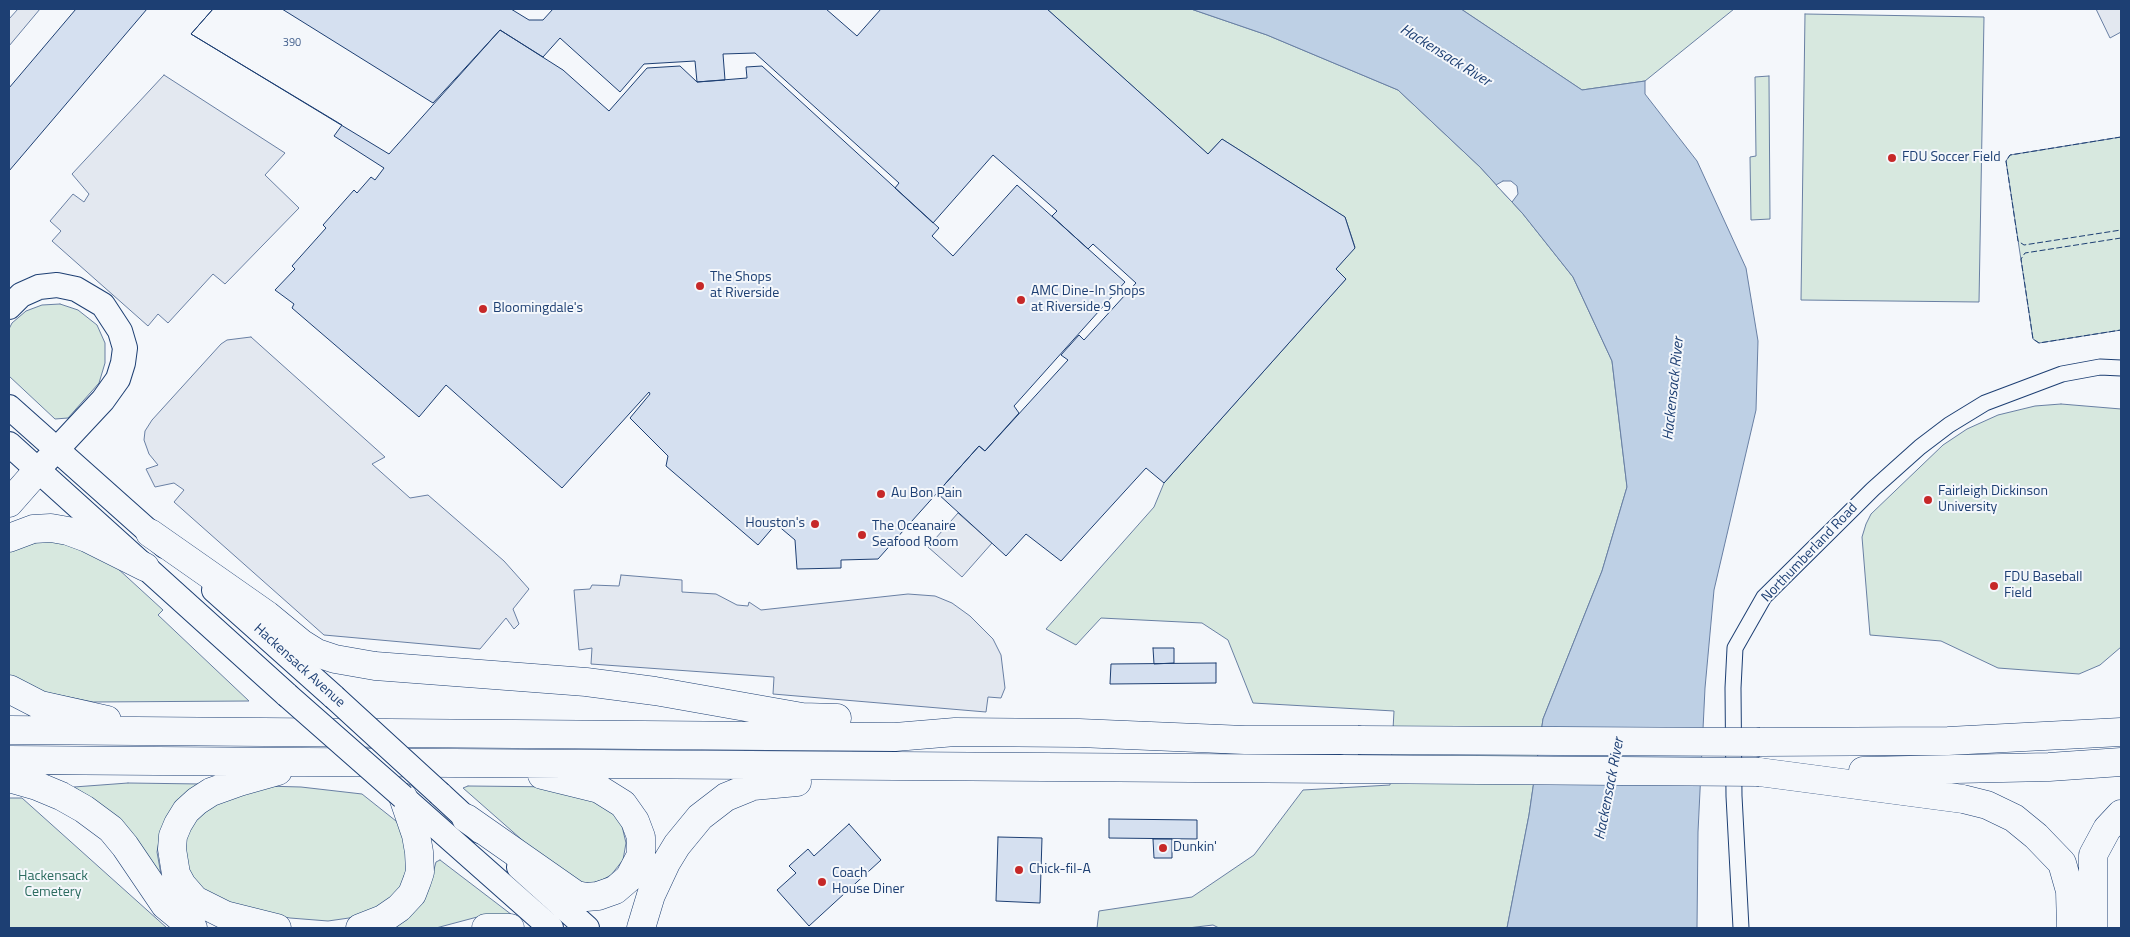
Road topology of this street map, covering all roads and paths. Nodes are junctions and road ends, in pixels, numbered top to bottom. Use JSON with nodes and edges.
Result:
{"nodes":[{"id":1,"x":9,"y":306,"type":"edge"},
{"id":2,"x":2121,"y":368,"type":"edge"},
{"id":3,"x":10,"y":406,"type":"edge"},
{"id":4,"x":9,"y":446,"type":"edge"},
{"id":5,"x":57,"y":450,"type":"junction"},
{"id":6,"x":38,"y":470,"type":"junction"},
{"id":7,"x":9,"y":503,"type":"edge"},
{"id":8,"x":150,"y":533,"type":"junction"},
{"id":9,"x":9,"y":538,"type":"edge"},
{"id":10,"x":144,"y":567,"type":"junction"},
{"id":11,"x":9,"y":689,"type":"edge"},
{"id":12,"x":9,"y":730,"type":"edge"},
{"id":13,"x":149,"y":731,"type":"junction"},
{"id":14,"x":955,"y":732,"type":"junction"},
{"id":15,"x":2121,"y":732,"type":"edge"},
{"id":16,"x":9,"y":760,"type":"edge"},
{"id":17,"x":2121,"y":762,"type":"edge"},
{"id":18,"x":311,"y":763,"type":"junction"},
{"id":19,"x":494,"y":764,"type":"junction"},
{"id":20,"x":892,"y":766,"type":"junction"},
{"id":21,"x":1759,"y":772,"type":"junction"},
{"id":22,"x":9,"y":778,"type":"edge"},
{"id":23,"x":403,"y":797,"type":"junction"},
{"id":24,"x":2121,"y":814,"type":"edge"},
{"id":25,"x":466,"y":818,"type":"junction"},
{"id":26,"x":1739,"y":901,"type":"junction"},
{"id":27,"x":193,"y":928,"type":"edge"},
{"id":28,"x":277,"y":928,"type":"edge"},
{"id":29,"x":360,"y":928,"type":"edge"},
{"id":30,"x":486,"y":928,"type":"edge"},
{"id":31,"x":510,"y":928,"type":"edge"},
{"id":32,"x":551,"y":928,"type":"edge"},
{"id":33,"x":586,"y":928,"type":"edge"},
{"id":34,"x":641,"y":928,"type":"edge"},
{"id":35,"x":1741,"y":928,"type":"edge"},
{"id":36,"x":1748,"y":928,"type":"edge"},
{"id":37,"x":2071,"y":928,"type":"edge"},
{"id":38,"x":2092,"y":928,"type":"edge"}],
"edges":[{"from":1,"to":5,"type":"main road"},
{"from":2,"to":26,"type":"street","name":"Northumberland Road"},
{"from":3,"to":4,"type":"main road"},
{"from":3,"to":5,"type":"main road","name":"Hackensack Avenue"},
{"from":4,"to":6,"type":"main road"},
{"from":5,"to":6,"type":"main road"},
{"from":5,"to":8,"type":"main road","name":"Hackensack Avenue"},
{"from":6,"to":7,"type":"highway"},
{"from":6,"to":10,"type":"main road"},
{"from":8,"to":14,"type":"highway"},
{"from":8,"to":25,"type":"main road","name":"Hackensack Avenue","bridge":true},
{"from":9,"to":10,"type":"highway"},
{"from":10,"to":23,"type":"main road","bridge":true},
{"from":11,"to":13,"type":"highway"},
{"from":12,"to":13,"type":"highway"},
{"from":13,"to":14,"type":"highway"},
{"from":14,"to":15,"type":"highway","bridge":true},
{"from":16,"to":18,"type":"highway"},
{"from":17,"to":21,"type":"highway"},
{"from":18,"to":19,"type":"highway"},
{"from":18,"to":28,"type":"highway"},
{"from":19,"to":20,"type":"highway"},
{"from":19,"to":25,"type":"highway"},
{"from":20,"to":21,"type":"highway","bridge":true},
{"from":20,"to":34,"type":"highway"},
{"from":21,"to":37,"type":"highway"},
{"from":22,"to":27,"type":"highway"},
{"from":23,"to":29,"type":"highway"},
{"from":23,"to":32,"type":"main road"},
{"from":24,"to":38,"type":"highway"},
{"from":25,"to":33,"type":"main road","name":"Hackensack Avenue"},
{"from":26,"to":35,"type":"street","name":"Northumberland Road"},
{"from":26,"to":36,"type":"street"},
{"from":30,"to":31,"type":"highway"}]}
